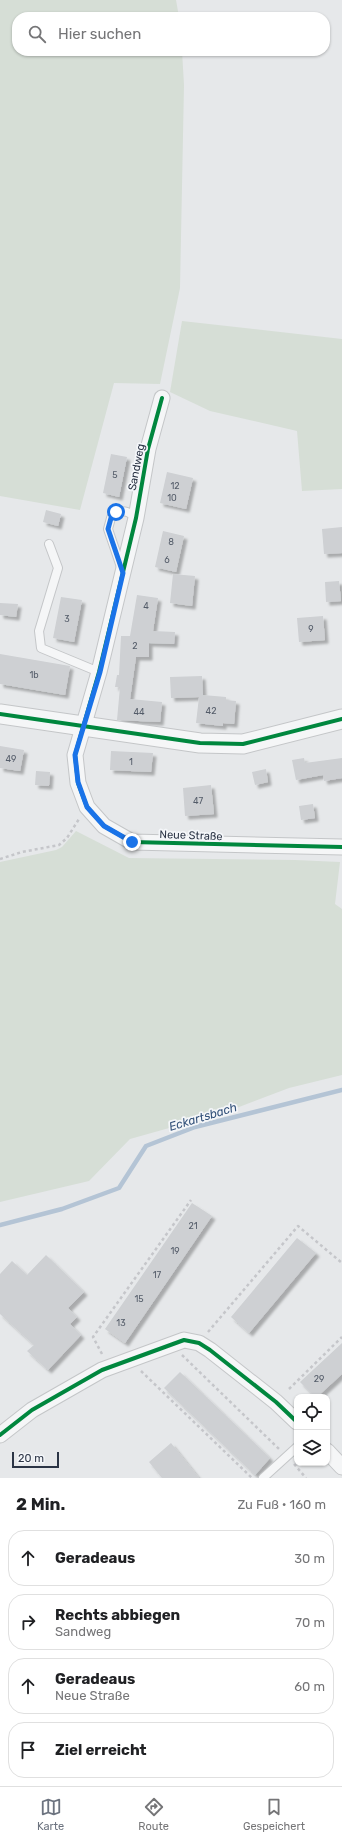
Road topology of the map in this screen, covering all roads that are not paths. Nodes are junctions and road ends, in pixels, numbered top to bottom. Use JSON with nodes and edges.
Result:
{"nodes":[{"id":1,"x":162,"y":398,"type":"dead end"},
{"id":2,"x":136,"y":518,"type":"junction"},
{"id":3,"x":49,"y":544,"type":"dead end"},
{"id":4,"x":123,"y":573,"type":"junction"},
{"id":5,"x":100,"y":672,"type":"junction"},
{"id":6,"x":0,"y":714,"type":"edge"},
{"id":7,"x":342,"y":719,"type":"edge"},
{"id":8,"x":84,"y":727,"type":"junction"},
{"id":9,"x":342,"y":846,"type":"edge"},
{"id":10,"x":294,"y":1419,"type":"edge"},
{"id":11,"x":0,"y":1435,"type":"edge"},
{"id":12,"x":294,"y":1449,"type":"edge"},
{"id":13,"x":330,"y":1454,"type":"edge"},
{"id":14,"x":342,"y":1467,"type":"edge"},
{"id":15,"x":263,"y":1478,"type":"edge"}],
"edges":[{"from":1,"to":2,"type":"street","name":"Sandweg"},
{"from":2,"to":4,"type":"street","name":"Sandweg"},
{"from":2,"to":4,"type":"lane"},
{"from":3,"to":5,"type":"lane"},
{"from":4,"to":5,"type":"street","name":"Sandweg"},
{"from":5,"to":8,"type":"street","name":"Sandweg"},
{"from":6,"to":8,"type":"street"},
{"from":7,"to":8,"type":"street"},
{"from":8,"to":9,"type":"street","name":"Neue Straße"},
{"from":10,"to":11,"type":"street"},
{"from":12,"to":15,"type":"lane"},
{"from":13,"to":14,"type":"street"}]}
